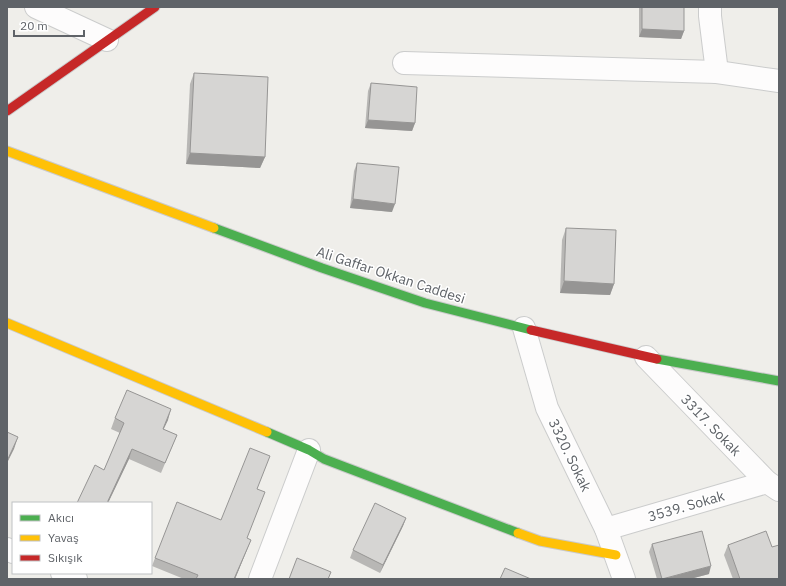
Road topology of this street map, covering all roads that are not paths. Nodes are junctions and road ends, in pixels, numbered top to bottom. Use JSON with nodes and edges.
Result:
{"nodes":[{"id":1,"x":36,"y":7,"type":"edge"},
{"id":2,"x":156,"y":7,"type":"edge"},
{"id":3,"x":710,"y":7,"type":"edge"},
{"id":4,"x":107,"y":40,"type":"junction"},
{"id":5,"x":404,"y":63,"type":"dead end"},
{"id":6,"x":717,"y":72,"type":"junction"},
{"id":7,"x":779,"y":81,"type":"edge"},
{"id":8,"x":7,"y":111,"type":"edge"},
{"id":9,"x":7,"y":151,"type":"edge"},
{"id":10,"x":7,"y":323,"type":"edge"},
{"id":11,"x":524,"y":328,"type":"junction"},
{"id":12,"x":646,"y":357,"type":"junction"},
{"id":13,"x":779,"y":381,"type":"edge"},
{"id":14,"x":309,"y":450,"type":"junction"},
{"id":15,"x":773,"y":486,"type":"edge"},
{"id":16,"x":606,"y":529,"type":"junction"},
{"id":17,"x":616,"y":555,"type":"junction"},
{"id":18,"x":64,"y":574,"type":"edge"},
{"id":19,"x":76,"y":579,"type":"edge"},
{"id":20,"x":260,"y":579,"type":"edge"},
{"id":21,"x":624,"y":579,"type":"edge"}],
"edges":[{"from":1,"to":4,"type":"street"},
{"from":2,"to":4,"type":"street"},
{"from":3,"to":6,"type":"street"},
{"from":4,"to":8,"type":"street"},
{"from":5,"to":6,"type":"street"},
{"from":6,"to":7,"type":"street"},
{"from":9,"to":11,"type":"street","name":"Ali Gaffar Okkan Caddesi"},
{"from":10,"to":14,"type":"street"},
{"from":11,"to":12,"type":"street","name":"Ali Gaffar Okkan Caddesi"},
{"from":11,"to":16,"type":"street","name":"3320. Sokak"},
{"from":12,"to":13,"type":"street","name":"Ali Gaffar Okkan Caddesi"},
{"from":12,"to":15,"type":"street","name":"3317. Sokak"},
{"from":14,"to":17,"type":"street"},
{"from":14,"to":20,"type":"street"},
{"from":15,"to":16,"type":"street","name":"3539. Sokak"},
{"from":16,"to":17,"type":"street","name":"3320. Sokak"},
{"from":17,"to":21,"type":"street","name":"3320. Sokak"},
{"from":18,"to":19,"type":"street"}]}
